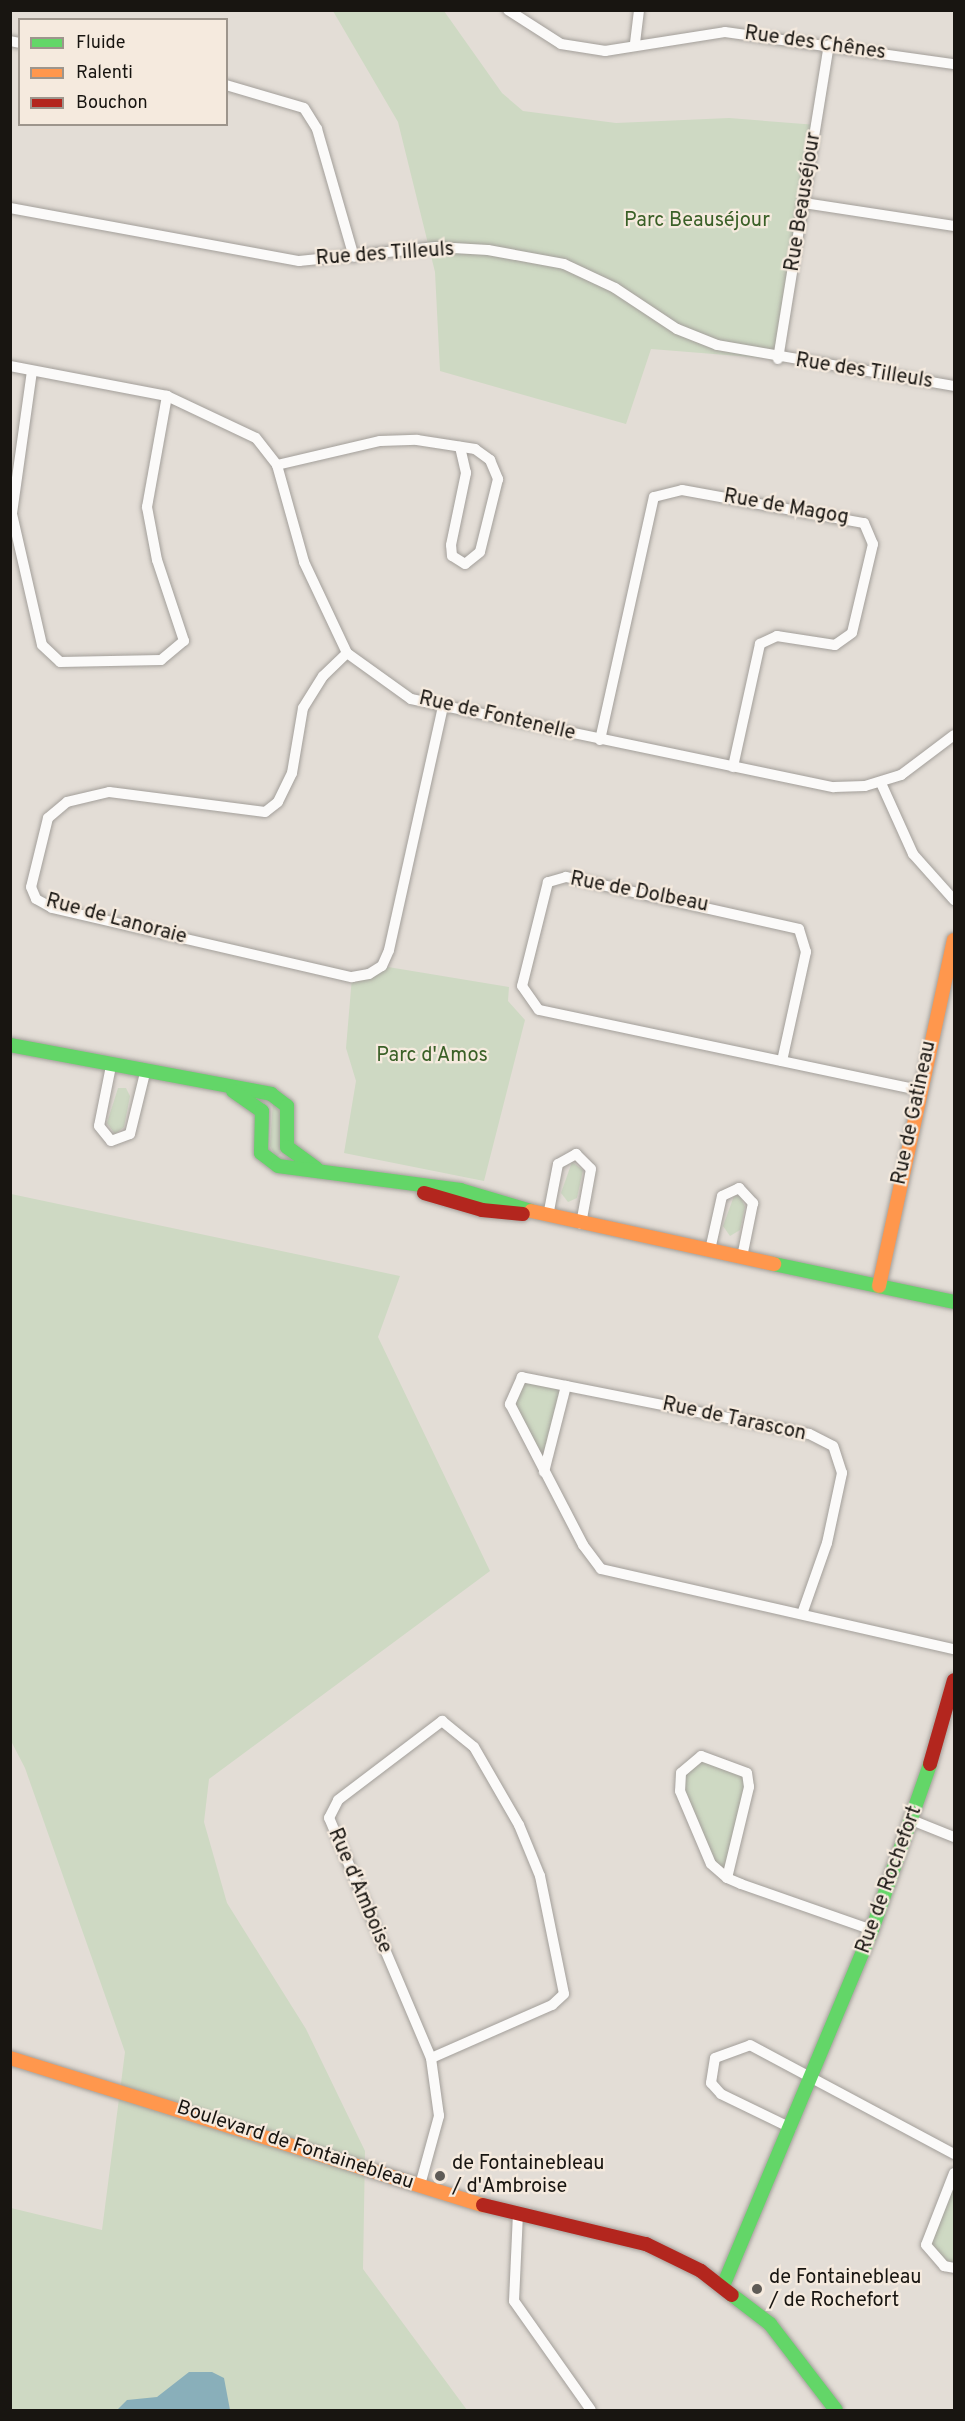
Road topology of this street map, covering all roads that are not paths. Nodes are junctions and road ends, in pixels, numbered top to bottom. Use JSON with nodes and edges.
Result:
{"nodes":[{"id":1,"x":508,"y":10,"type":"edge"},
{"id":2,"x":639,"y":10,"type":"edge"},
{"id":3,"x":635,"y":43,"type":"junction"},
{"id":4,"x":829,"y":45,"type":"junction"},
{"id":5,"x":954,"y":64,"type":"edge"},
{"id":6,"x":228,"y":86,"type":"edge"},
{"id":7,"x":804,"y":203,"type":"junction"},
{"id":8,"x":10,"y":208,"type":"edge"},
{"id":9,"x":954,"y":226,"type":"edge"},
{"id":10,"x":354,"y":257,"type":"junction"},
{"id":11,"x":778,"y":358,"type":"junction"},
{"id":12,"x":10,"y":366,"type":"edge"},
{"id":13,"x":32,"y":371,"type":"junction"},
{"id":14,"x":954,"y":386,"type":"edge"},
{"id":15,"x":167,"y":396,"type":"junction"},
{"id":16,"x":460,"y":447,"type":"junction"},
{"id":17,"x":277,"y":465,"type":"junction"},
{"id":18,"x":347,"y":653,"type":"junction"},
{"id":19,"x":443,"y":707,"type":"junction"},
{"id":20,"x":954,"y":735,"type":"edge"},
{"id":21,"x":600,"y":740,"type":"junction"},
{"id":22,"x":733,"y":767,"type":"junction"},
{"id":23,"x":881,"y":783,"type":"junction"},
{"id":24,"x":954,"y":900,"type":"edge"},
{"id":25,"x":954,"y":940,"type":"edge"},
{"id":26,"x":10,"y":1045,"type":"edge"},
{"id":27,"x":782,"y":1061,"type":"junction"},
{"id":28,"x":111,"y":1066,"type":"junction"},
{"id":29,"x":145,"y":1073,"type":"junction"},
{"id":30,"x":920,"y":1090,"type":"junction"},
{"id":31,"x":233,"y":1091,"type":"junction"},
{"id":32,"x":316,"y":1168,"type":"junction"},
{"id":33,"x":548,"y":1216,"type":"junction"},
{"id":34,"x":581,"y":1224,"type":"junction"},
{"id":35,"x":710,"y":1250,"type":"junction"},
{"id":36,"x":742,"y":1257,"type":"junction"},
{"id":37,"x":879,"y":1286,"type":"junction"},
{"id":38,"x":954,"y":1302,"type":"edge"},
{"id":39,"x":566,"y":1386,"type":"junction"},
{"id":40,"x":544,"y":1472,"type":"junction"},
{"id":41,"x":802,"y":1614,"type":"junction"},
{"id":42,"x":954,"y":1649,"type":"edge"},
{"id":43,"x":954,"y":1680,"type":"edge"},
{"id":44,"x":914,"y":1821,"type":"junction"},
{"id":45,"x":954,"y":1837,"type":"edge"},
{"id":46,"x":727,"y":1878,"type":"junction"},
{"id":47,"x":872,"y":1930,"type":"junction"},
{"id":48,"x":10,"y":2058,"type":"edge"},
{"id":49,"x":431,"y":2058,"type":"junction"},
{"id":50,"x":814,"y":2076,"type":"junction"},
{"id":51,"x":791,"y":2128,"type":"junction"},
{"id":52,"x":954,"y":2154,"type":"edge"},
{"id":53,"x":954,"y":2173,"type":"edge"},
{"id":54,"x":420,"y":2185,"type":"junction"},
{"id":55,"x":518,"y":2213,"type":"junction"},
{"id":56,"x":954,"y":2268,"type":"edge"},
{"id":57,"x":723,"y":2286,"type":"junction"},
{"id":58,"x":591,"y":2410,"type":"edge"},
{"id":59,"x":836,"y":2410,"type":"edge"}],
"edges":[{"from":1,"to":3,"type":"street","name":"Rue des Chênes"},
{"from":2,"to":3,"type":"street"},
{"from":3,"to":4,"type":"street","name":"Rue des Chênes"},
{"from":4,"to":5,"type":"street","name":"Rue des Chênes"},
{"from":4,"to":7,"type":"street","name":"Rue Beauséjour"},
{"from":6,"to":10,"type":"street"},
{"from":7,"to":9,"type":"street"},
{"from":7,"to":11,"type":"street","name":"Rue Beauséjour"},
{"from":8,"to":10,"type":"street","name":"Rue des Tilleuls"},
{"from":10,"to":11,"type":"street","name":"Rue des Tilleuls"},
{"from":11,"to":14,"type":"street","name":"Rue des Tilleuls"},
{"from":12,"to":13,"type":"street","name":"Rue de Fontenelle"},
{"from":13,"to":15,"type":"street","name":"Rue de Fontenelle"},
{"from":13,"to":15,"type":"street"},
{"from":15,"to":17,"type":"street","name":"Rue de Fontenelle"},
{"from":16,"to":16,"type":"street"},
{"from":16,"to":17,"type":"street"},
{"from":17,"to":18,"type":"street","name":"Rue de Fontenelle"},
{"from":18,"to":19,"type":"street","name":"Rue de Fontenelle"},
{"from":18,"to":19,"type":"street","name":"Rue de Lanoraie"},
{"from":19,"to":21,"type":"street","name":"Rue de Fontenelle"},
{"from":20,"to":23,"type":"street","name":"Rue de Fontenelle"},
{"from":21,"to":22,"type":"street","name":"Rue de Fontenelle"},
{"from":21,"to":22,"type":"street","name":"Rue de Magog"},
{"from":22,"to":23,"type":"street","name":"Rue de Fontenelle"},
{"from":23,"to":24,"type":"street"},
{"from":25,"to":30,"type":"street","name":"Rue de Gatineau"},
{"from":26,"to":28,"type":"street"},
{"from":27,"to":27,"type":"street","name":"Rue de Dolbeau"},
{"from":27,"to":30,"type":"street","name":"Rue de Dolbeau"},
{"from":28,"to":29,"type":"street"},
{"from":28,"to":29,"type":"street"},
{"from":29,"to":31,"type":"street"},
{"from":30,"to":37,"type":"street","name":"Rue de Gatineau"},
{"from":31,"to":32,"type":"street"},
{"from":31,"to":32,"type":"street"},
{"from":32,"to":33,"type":"street"},
{"from":33,"to":34,"type":"street"},
{"from":33,"to":34,"type":"street"},
{"from":34,"to":35,"type":"street"},
{"from":35,"to":36,"type":"street"},
{"from":35,"to":36,"type":"street"},
{"from":36,"to":37,"type":"street"},
{"from":37,"to":38,"type":"street"},
{"from":39,"to":40,"type":"street"},
{"from":39,"to":40,"type":"street","name":"Rue de Tarascon"},
{"from":39,"to":41,"type":"street","name":"Rue de Tarascon"},
{"from":40,"to":41,"type":"street","name":"Rue de Tarascon"},
{"from":41,"to":42,"type":"street","name":"Rue de Tarascon"},
{"from":43,"to":44,"type":"street","name":"Rue de Rochefort"},
{"from":44,"to":45,"type":"street"},
{"from":44,"to":47,"type":"street","name":"Rue de Rochefort"},
{"from":46,"to":46,"type":"street"},
{"from":46,"to":47,"type":"street"},
{"from":47,"to":50,"type":"street","name":"Rue de Rochefort"},
{"from":48,"to":54,"type":"street","name":"Boulevard de Fontainebleau"},
{"from":49,"to":49,"type":"street","name":"Rue d'Amboise"},
{"from":49,"to":54,"type":"street","name":"Rue d'Amboise"},
{"from":50,"to":51,"type":"street","name":"Rue de Rochefort"},
{"from":50,"to":51,"type":"street"},
{"from":50,"to":52,"type":"street"},
{"from":51,"to":57,"type":"street","name":"Rue de Rochefort"},
{"from":53,"to":56,"type":"street"},
{"from":54,"to":55,"type":"street","name":"Boulevard de Fontainebleau"},
{"from":55,"to":57,"type":"street","name":"Boulevard de Fontainebleau"},
{"from":55,"to":58,"type":"street"},
{"from":57,"to":59,"type":"street","name":"Boulevard de Fontainebleau"}]}
